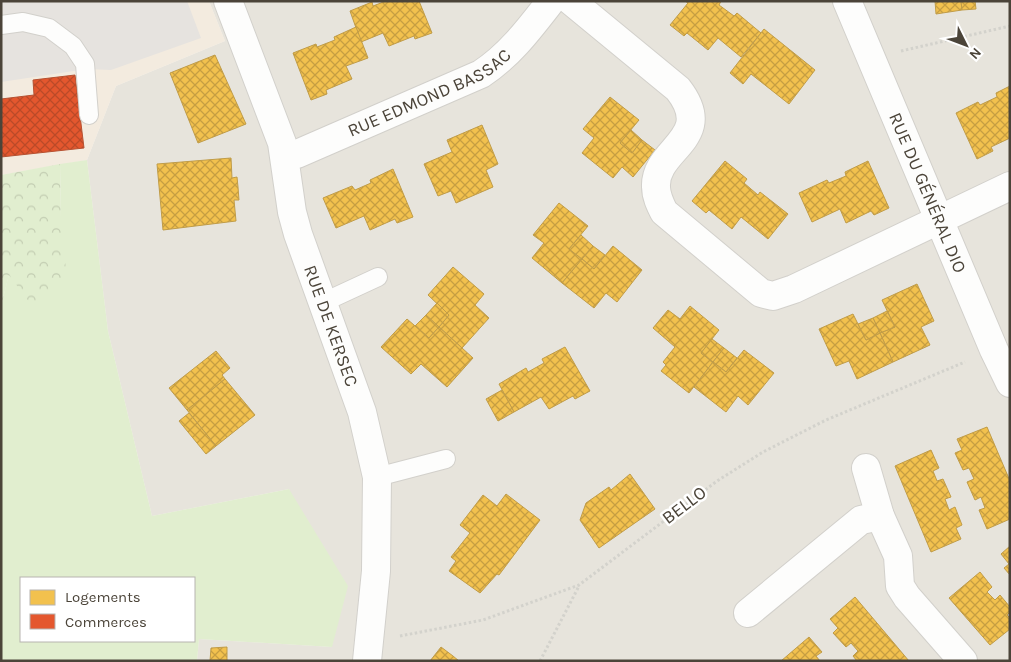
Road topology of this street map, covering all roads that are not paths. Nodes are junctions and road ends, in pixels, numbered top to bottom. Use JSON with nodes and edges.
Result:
{"nodes":[{"id":1,"x":228,"y":1,"type":"edge"},
{"id":2,"x":551,"y":1,"type":"edge"},
{"id":3,"x":571,"y":1,"type":"edge"},
{"id":4,"x":847,"y":1,"type":"edge"},
{"id":5,"x":1,"y":24,"type":"edge"},
{"id":6,"x":89,"y":115,"type":"dead end"},
{"id":7,"x":285,"y":156,"type":"junction"},
{"id":8,"x":1010,"y":186,"type":"edge"},
{"id":9,"x":940,"y":219,"type":"junction"},
{"id":10,"x":378,"y":277,"type":"dead end"},
{"id":11,"x":324,"y":302,"type":"junction"},
{"id":12,"x":1010,"y":383,"type":"edge"},
{"id":13,"x":446,"y":459,"type":"dead end"},
{"id":14,"x":866,"y":468,"type":"dead end"},
{"id":15,"x":377,"y":477,"type":"junction"},
{"id":16,"x":880,"y":516,"type":"junction"},
{"id":17,"x":748,"y":613,"type":"dead end"},
{"id":18,"x":369,"y":648,"type":"edge"},
{"id":19,"x":963,"y":661,"type":"edge"}],
"edges":[{"from":1,"to":7,"type":"street","name":"RUE DE KERSEC"},
{"from":2,"to":7,"type":"street","name":"RUE EDMOND BASSAC"},
{"from":3,"to":9,"type":"street"},
{"from":4,"to":9,"type":"street","name":"RUE DU GÉNÉRAL DIO"},
{"from":5,"to":6,"type":"lane"},
{"from":7,"to":11,"type":"street","name":"RUE DE KERSEC"},
{"from":8,"to":9,"type":"street"},
{"from":9,"to":12,"type":"street","name":"RUE DU GÉNÉRAL DIO"},
{"from":10,"to":11,"type":"lane"},
{"from":11,"to":15,"type":"street","name":"RUE DE KERSEC"},
{"from":13,"to":15,"type":"lane"},
{"from":14,"to":16,"type":"street"},
{"from":15,"to":18,"type":"street","name":"RUE DE KERSEC"},
{"from":16,"to":17,"type":"street"},
{"from":16,"to":19,"type":"street"}]}
